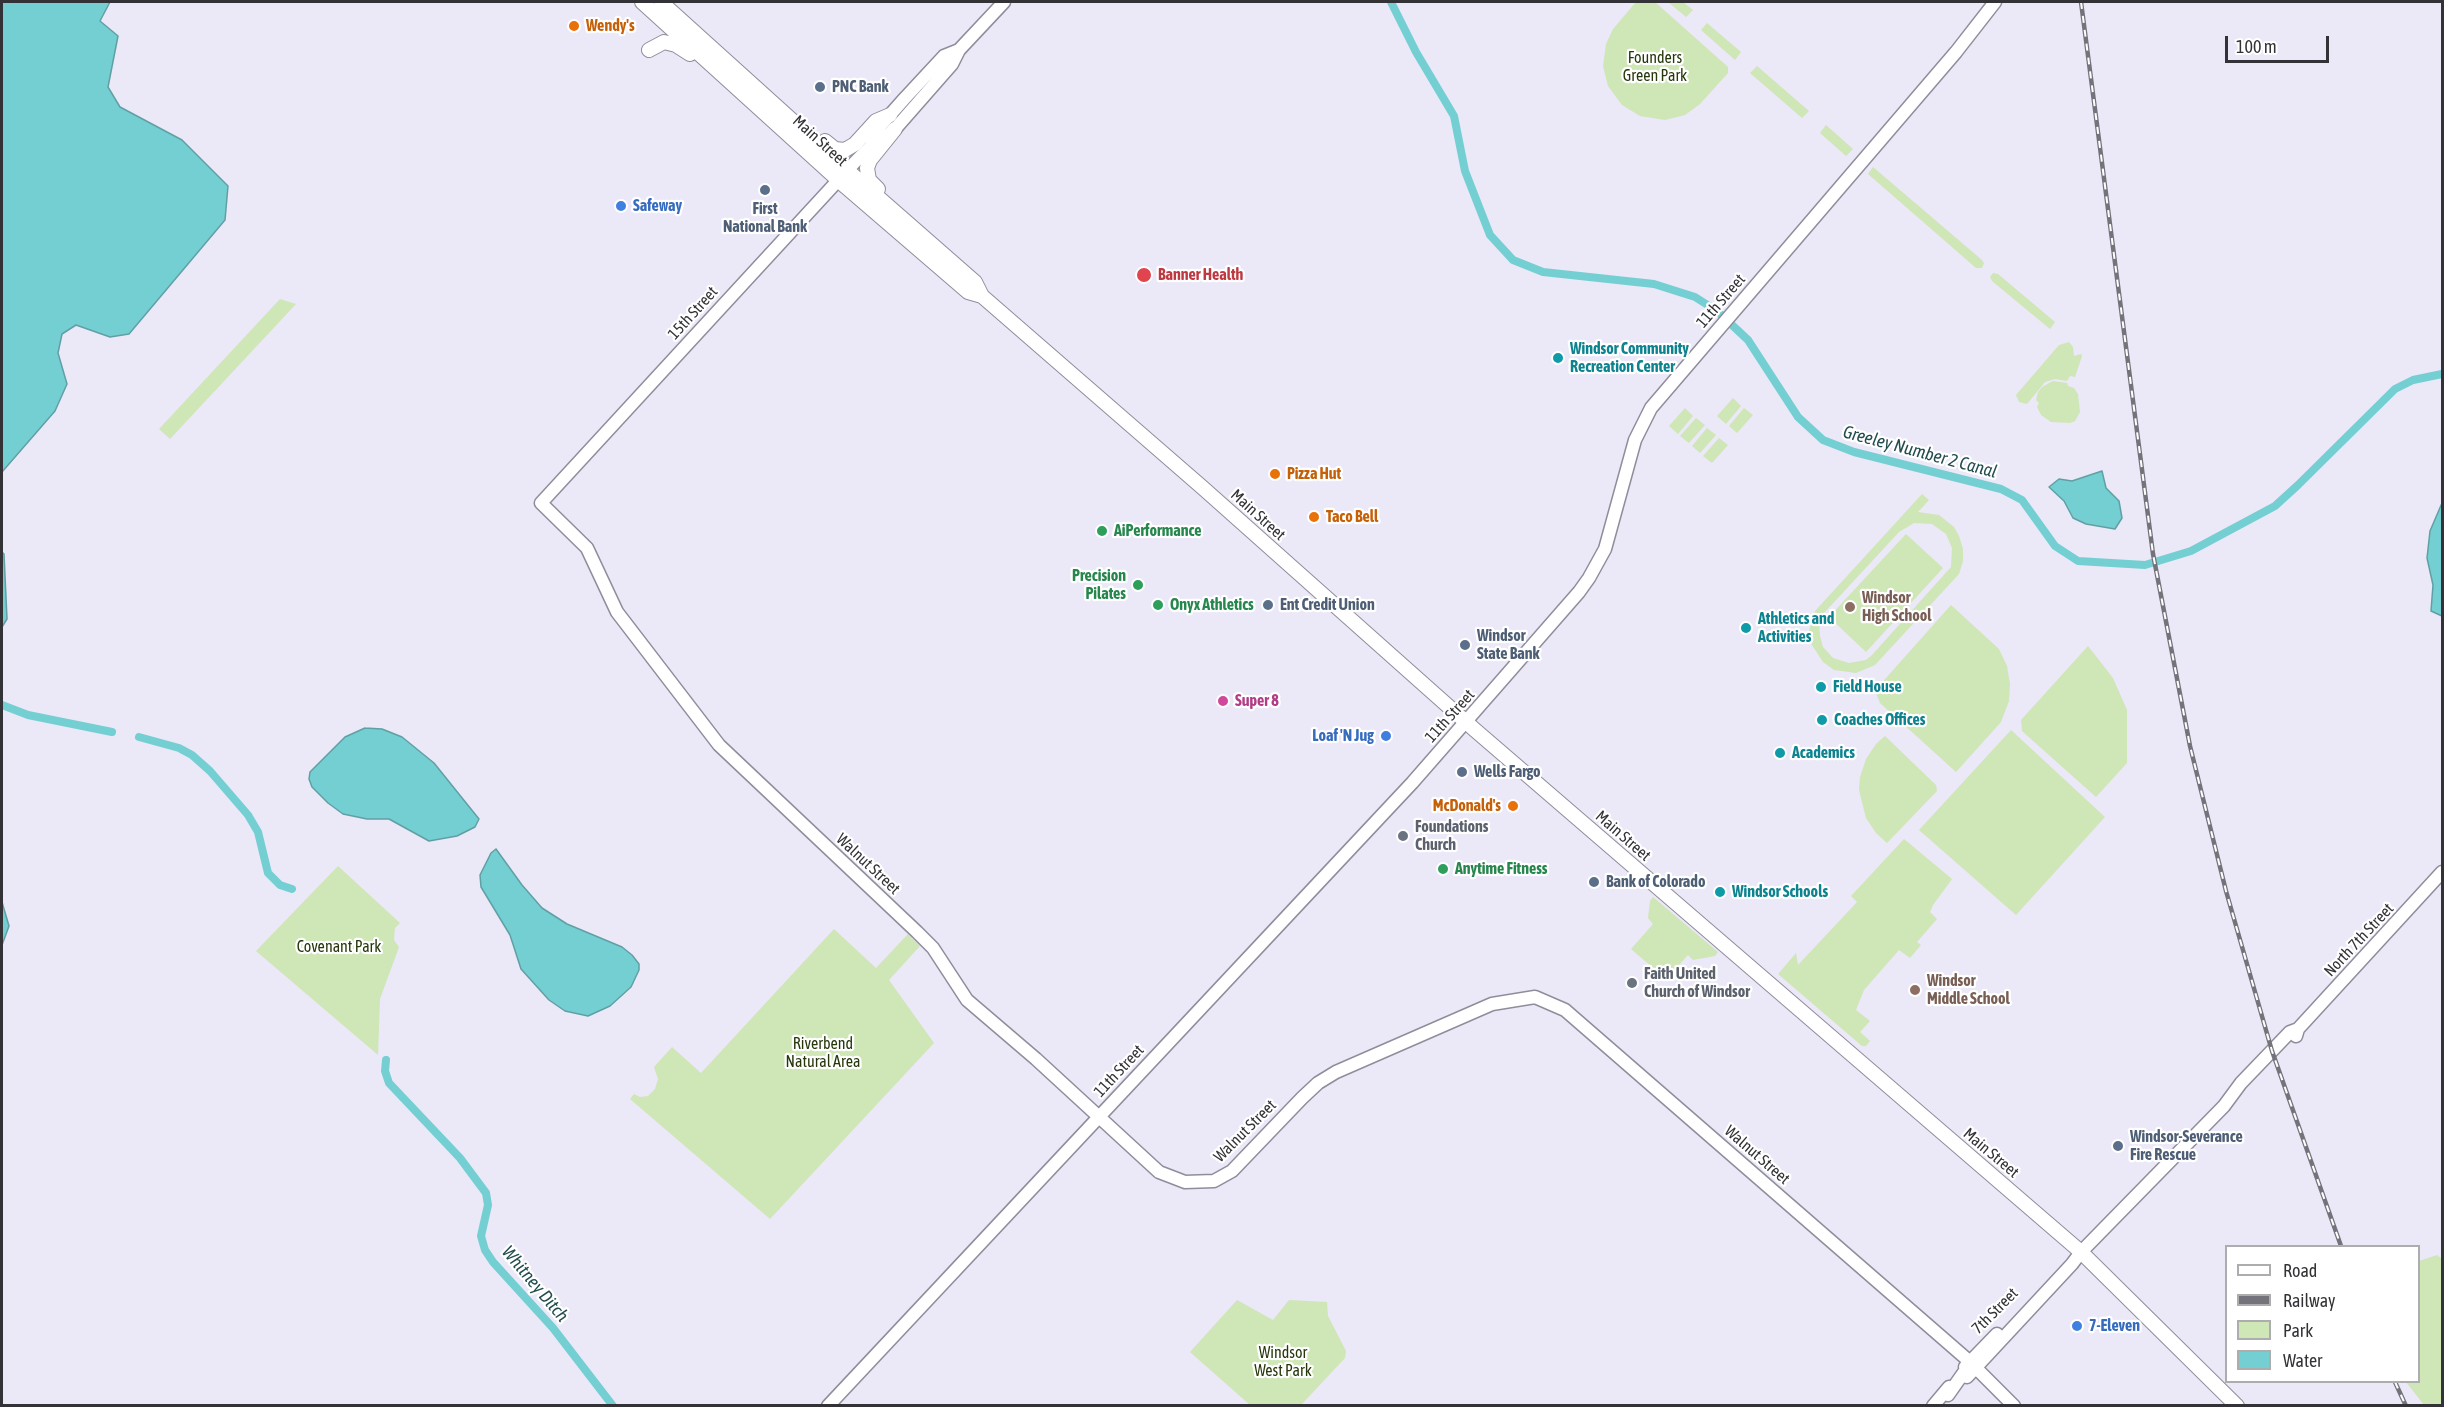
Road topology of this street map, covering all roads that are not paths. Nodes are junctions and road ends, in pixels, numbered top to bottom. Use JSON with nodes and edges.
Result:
{"nodes":[{"id":1,"x":642,"y":2,"type":"edge"},
{"id":2,"x":651,"y":2,"type":"edge"},
{"id":3,"x":661,"y":2,"type":"edge"},
{"id":4,"x":1004,"y":2,"type":"edge"},
{"id":5,"x":1993,"y":6,"type":"edge"},
{"id":6,"x":674,"y":22,"type":"junction"},
{"id":7,"x":649,"y":50,"type":"dead end"},
{"id":8,"x":736,"y":78,"type":"junction"},
{"id":9,"x":928,"y":82,"type":"junction"},
{"id":10,"x":782,"y":111,"type":"junction"},
{"id":11,"x":890,"y":115,"type":"junction"},
{"id":12,"x":895,"y":129,"type":"junction"},
{"id":13,"x":871,"y":146,"type":"junction"},
{"id":14,"x":843,"y":175,"type":"junction"},
{"id":15,"x":916,"y":230,"type":"junction"},
{"id":16,"x":982,"y":296,"type":"junction"},
{"id":17,"x":541,"y":503,"type":"joint"},
{"id":18,"x":1467,"y":723,"type":"junction"},
{"id":19,"x":2442,"y":872,"type":"edge"},
{"id":20,"x":1099,"y":1117,"type":"junction"},
{"id":21,"x":2190,"y":1143,"type":"joint"},
{"id":22,"x":2081,"y":1252,"type":"junction"},
{"id":23,"x":1972,"y":1364,"type":"junction"},
{"id":24,"x":1940,"y":1400,"type":"edge"},
{"id":25,"x":828,"y":1406,"type":"edge"},
{"id":26,"x":2014,"y":1406,"type":"edge"},
{"id":27,"x":2237,"y":1406,"type":"edge"}],
"edges":[{"from":1,"to":6,"type":"main road"},
{"from":2,"to":6,"type":"main road"},
{"from":3,"to":6,"type":"main road"},
{"from":4,"to":9,"type":"street"},
{"from":5,"to":18,"type":"street","name":"11th Street"},
{"from":6,"to":8,"type":"main road"},
{"from":7,"to":8,"type":"main road"},
{"from":8,"to":10,"type":"main road","name":"Main Street"},
{"from":8,"to":14,"type":"main road","name":"Main Street"},
{"from":9,"to":11,"type":"street","name":"15th Street"},
{"from":9,"to":12,"type":"street","name":"15th Street"},
{"from":10,"to":11,"type":"main road"},
{"from":10,"to":14,"type":"main road","name":"Main Street"},
{"from":11,"to":13,"type":"street","name":"15th Street"},
{"from":12,"to":13,"type":"street","name":"15th Street"},
{"from":12,"to":15,"type":"main road"},
{"from":13,"to":14,"type":"street","name":"15th Street"},
{"from":14,"to":15,"type":"main road","name":"Main Street"},
{"from":14,"to":16,"type":"main road","name":"Main Street"},
{"from":14,"to":17,"type":"street","name":"15th Street"},
{"from":15,"to":16,"type":"main road","name":"Main Street"},
{"from":16,"to":18,"type":"main road","name":"Main Street"},
{"from":17,"to":20,"type":"street","name":"Walnut Street"},
{"from":18,"to":20,"type":"street","name":"11th Street"},
{"from":18,"to":22,"type":"main road","name":"Main Street"},
{"from":19,"to":21,"type":"street","name":"North 7th Street"},
{"from":20,"to":23,"type":"street","name":"Walnut Street"},
{"from":20,"to":25,"type":"street","name":"11th Street"},
{"from":21,"to":22,"type":"street","name":"7th Street"},
{"from":22,"to":23,"type":"street","name":"7th Street"},
{"from":22,"to":23,"type":"street","name":"7th Street"},
{"from":22,"to":27,"type":"main road","name":"Main Street"},
{"from":23,"to":24,"type":"street","name":"7th Street"},
{"from":23,"to":26,"type":"street","name":"Walnut Street"}]}
